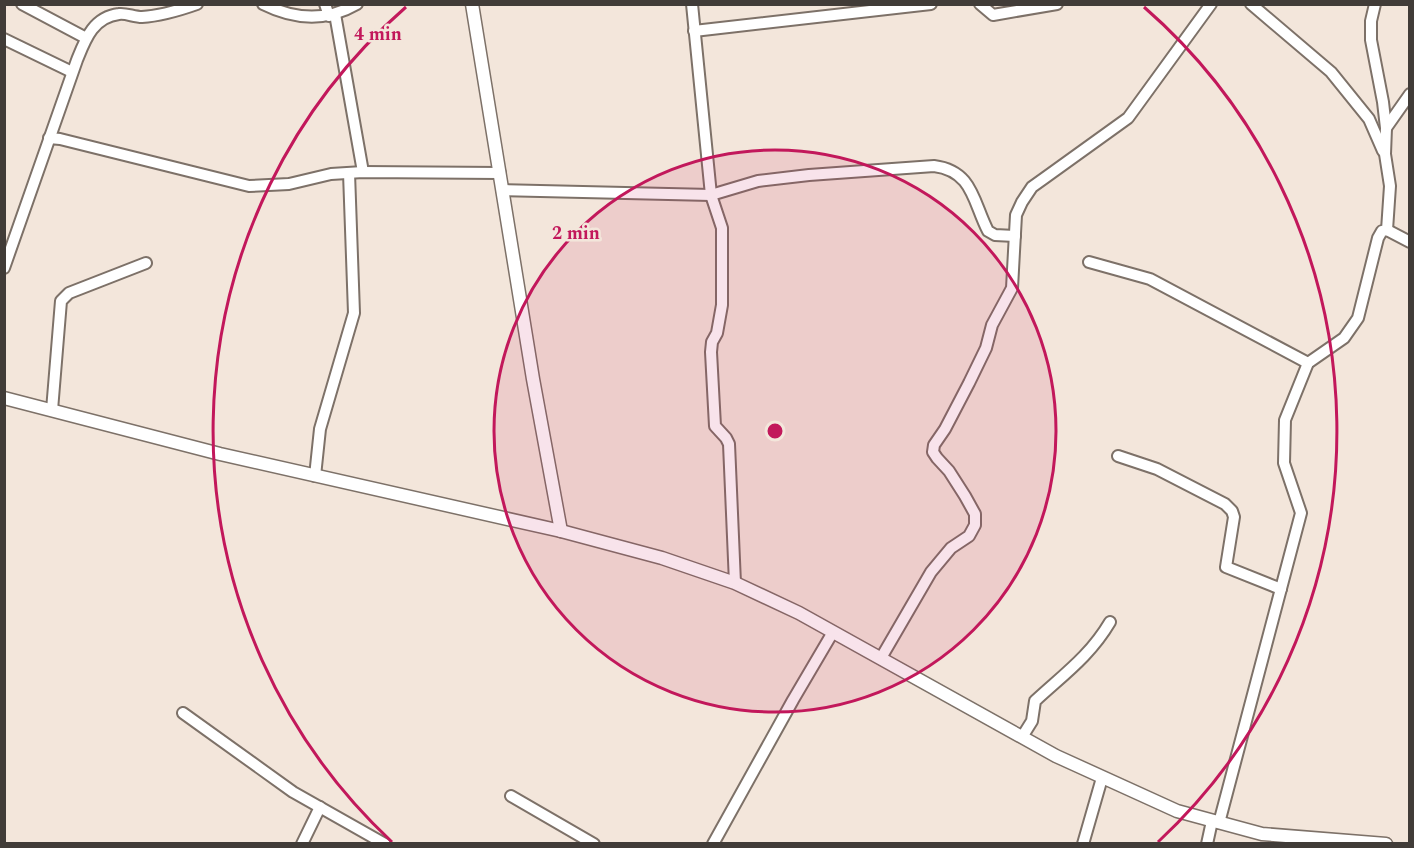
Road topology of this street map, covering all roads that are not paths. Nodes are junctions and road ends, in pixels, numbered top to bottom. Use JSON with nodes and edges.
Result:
{"nodes":[{"id":1,"x":22,"y":4,"type":"edge"},
{"id":2,"x":197,"y":4,"type":"edge"},
{"id":3,"x":263,"y":4,"type":"edge"},
{"id":4,"x":325,"y":4,"type":"edge"},
{"id":5,"x":357,"y":4,"type":"edge"},
{"id":6,"x":472,"y":4,"type":"edge"},
{"id":7,"x":692,"y":4,"type":"edge"},
{"id":8,"x":931,"y":4,"type":"edge"},
{"id":9,"x":980,"y":4,"type":"edge"},
{"id":10,"x":1057,"y":4,"type":"edge"},
{"id":11,"x":1211,"y":4,"type":"edge"},
{"id":12,"x":1251,"y":4,"type":"edge"},
{"id":13,"x":1375,"y":4,"type":"edge"},
{"id":14,"x":332,"y":15,"type":"junction"},
{"id":15,"x":694,"y":31,"type":"junction"},
{"id":16,"x":86,"y":38,"type":"junction"},
{"id":17,"x":4,"y":39,"type":"edge"},
{"id":18,"x":72,"y":72,"type":"junction"},
{"id":19,"x":1410,"y":94,"type":"edge"},
{"id":20,"x":1386,"y":128,"type":"junction"},
{"id":21,"x":49,"y":138,"type":"junction"},
{"id":22,"x":1385,"y":154,"type":"junction"},
{"id":23,"x":363,"y":172,"type":"junction"},
{"id":24,"x":349,"y":173,"type":"junction"},
{"id":25,"x":500,"y":174,"type":"junction"},
{"id":26,"x":502,"y":190,"type":"junction"},
{"id":27,"x":711,"y":195,"type":"junction"},
{"id":28,"x":1387,"y":230,"type":"junction"},
{"id":29,"x":1015,"y":236,"type":"junction"},
{"id":30,"x":1410,"y":242,"type":"edge"},
{"id":31,"x":1089,"y":262,"type":"dead end"},
{"id":32,"x":146,"y":263,"type":"dead end"},
{"id":33,"x":4,"y":268,"type":"edge"},
{"id":34,"x":1308,"y":363,"type":"junction"},
{"id":35,"x":4,"y":398,"type":"edge"},
{"id":36,"x":52,"y":410,"type":"junction"},
{"id":37,"x":1118,"y":456,"type":"dead end"},
{"id":38,"x":315,"y":476,"type":"junction"},
{"id":39,"x":561,"y":531,"type":"junction"},
{"id":40,"x":735,"y":583,"type":"junction"},
{"id":41,"x":1281,"y":589,"type":"junction"},
{"id":42,"x":1110,"y":622,"type":"dead end"},
{"id":43,"x":833,"y":632,"type":"junction"},
{"id":44,"x":880,"y":658,"type":"junction"},
{"id":45,"x":183,"y":713,"type":"dead end"},
{"id":46,"x":1022,"y":737,"type":"junction"},
{"id":47,"x":1102,"y":778,"type":"junction"},
{"id":48,"x":511,"y":796,"type":"dead end"},
{"id":49,"x":320,"y":807,"type":"junction"},
{"id":50,"x":1216,"y":822,"type":"junction"},
{"id":51,"x":302,"y":843,"type":"edge"},
{"id":52,"x":385,"y":843,"type":"edge"},
{"id":53,"x":594,"y":843,"type":"edge"},
{"id":54,"x":713,"y":843,"type":"edge"},
{"id":55,"x":1083,"y":843,"type":"edge"},
{"id":56,"x":1207,"y":843,"type":"edge"},
{"id":57,"x":1386,"y":843,"type":"edge"}],
"edges":[{"from":1,"to":16,"type":"street"},
{"from":2,"to":16,"type":"street"},
{"from":3,"to":14,"type":"street"},
{"from":4,"to":14,"type":"street"},
{"from":5,"to":14,"type":"street"},
{"from":6,"to":25,"type":"street"},
{"from":7,"to":15,"type":"street"},
{"from":8,"to":15,"type":"street"},
{"from":9,"to":10,"type":"street"},
{"from":11,"to":29,"type":"street"},
{"from":12,"to":22,"type":"street"},
{"from":13,"to":20,"type":"street"},
{"from":14,"to":23,"type":"street"},
{"from":15,"to":27,"type":"street"},
{"from":16,"to":18,"type":"street"},
{"from":17,"to":18,"type":"street"},
{"from":18,"to":21,"type":"street"},
{"from":19,"to":20,"type":"street"},
{"from":20,"to":22,"type":"street"},
{"from":21,"to":24,"type":"street"},
{"from":21,"to":33,"type":"street"},
{"from":22,"to":28,"type":"street"},
{"from":23,"to":24,"type":"street"},
{"from":23,"to":25,"type":"street"},
{"from":24,"to":38,"type":"street"},
{"from":25,"to":26,"type":"street"},
{"from":26,"to":27,"type":"street"},
{"from":26,"to":39,"type":"street"},
{"from":27,"to":29,"type":"street"},
{"from":27,"to":40,"type":"street"},
{"from":28,"to":30,"type":"street"},
{"from":28,"to":34,"type":"street"},
{"from":29,"to":44,"type":"street"},
{"from":31,"to":34,"type":"street"},
{"from":32,"to":36,"type":"street"},
{"from":34,"to":41,"type":"street"},
{"from":35,"to":36,"type":"street"},
{"from":36,"to":38,"type":"street"},
{"from":37,"to":41,"type":"street"},
{"from":38,"to":39,"type":"street"},
{"from":39,"to":40,"type":"street"},
{"from":40,"to":43,"type":"street"},
{"from":41,"to":50,"type":"street"},
{"from":42,"to":46,"type":"street"},
{"from":43,"to":44,"type":"street"},
{"from":43,"to":54,"type":"street"},
{"from":44,"to":46,"type":"street"},
{"from":45,"to":49,"type":"street"},
{"from":46,"to":47,"type":"street"},
{"from":47,"to":50,"type":"street"},
{"from":47,"to":55,"type":"street"},
{"from":48,"to":53,"type":"street"},
{"from":49,"to":51,"type":"street"},
{"from":49,"to":52,"type":"street"},
{"from":50,"to":56,"type":"street"},
{"from":50,"to":57,"type":"street"}]}
